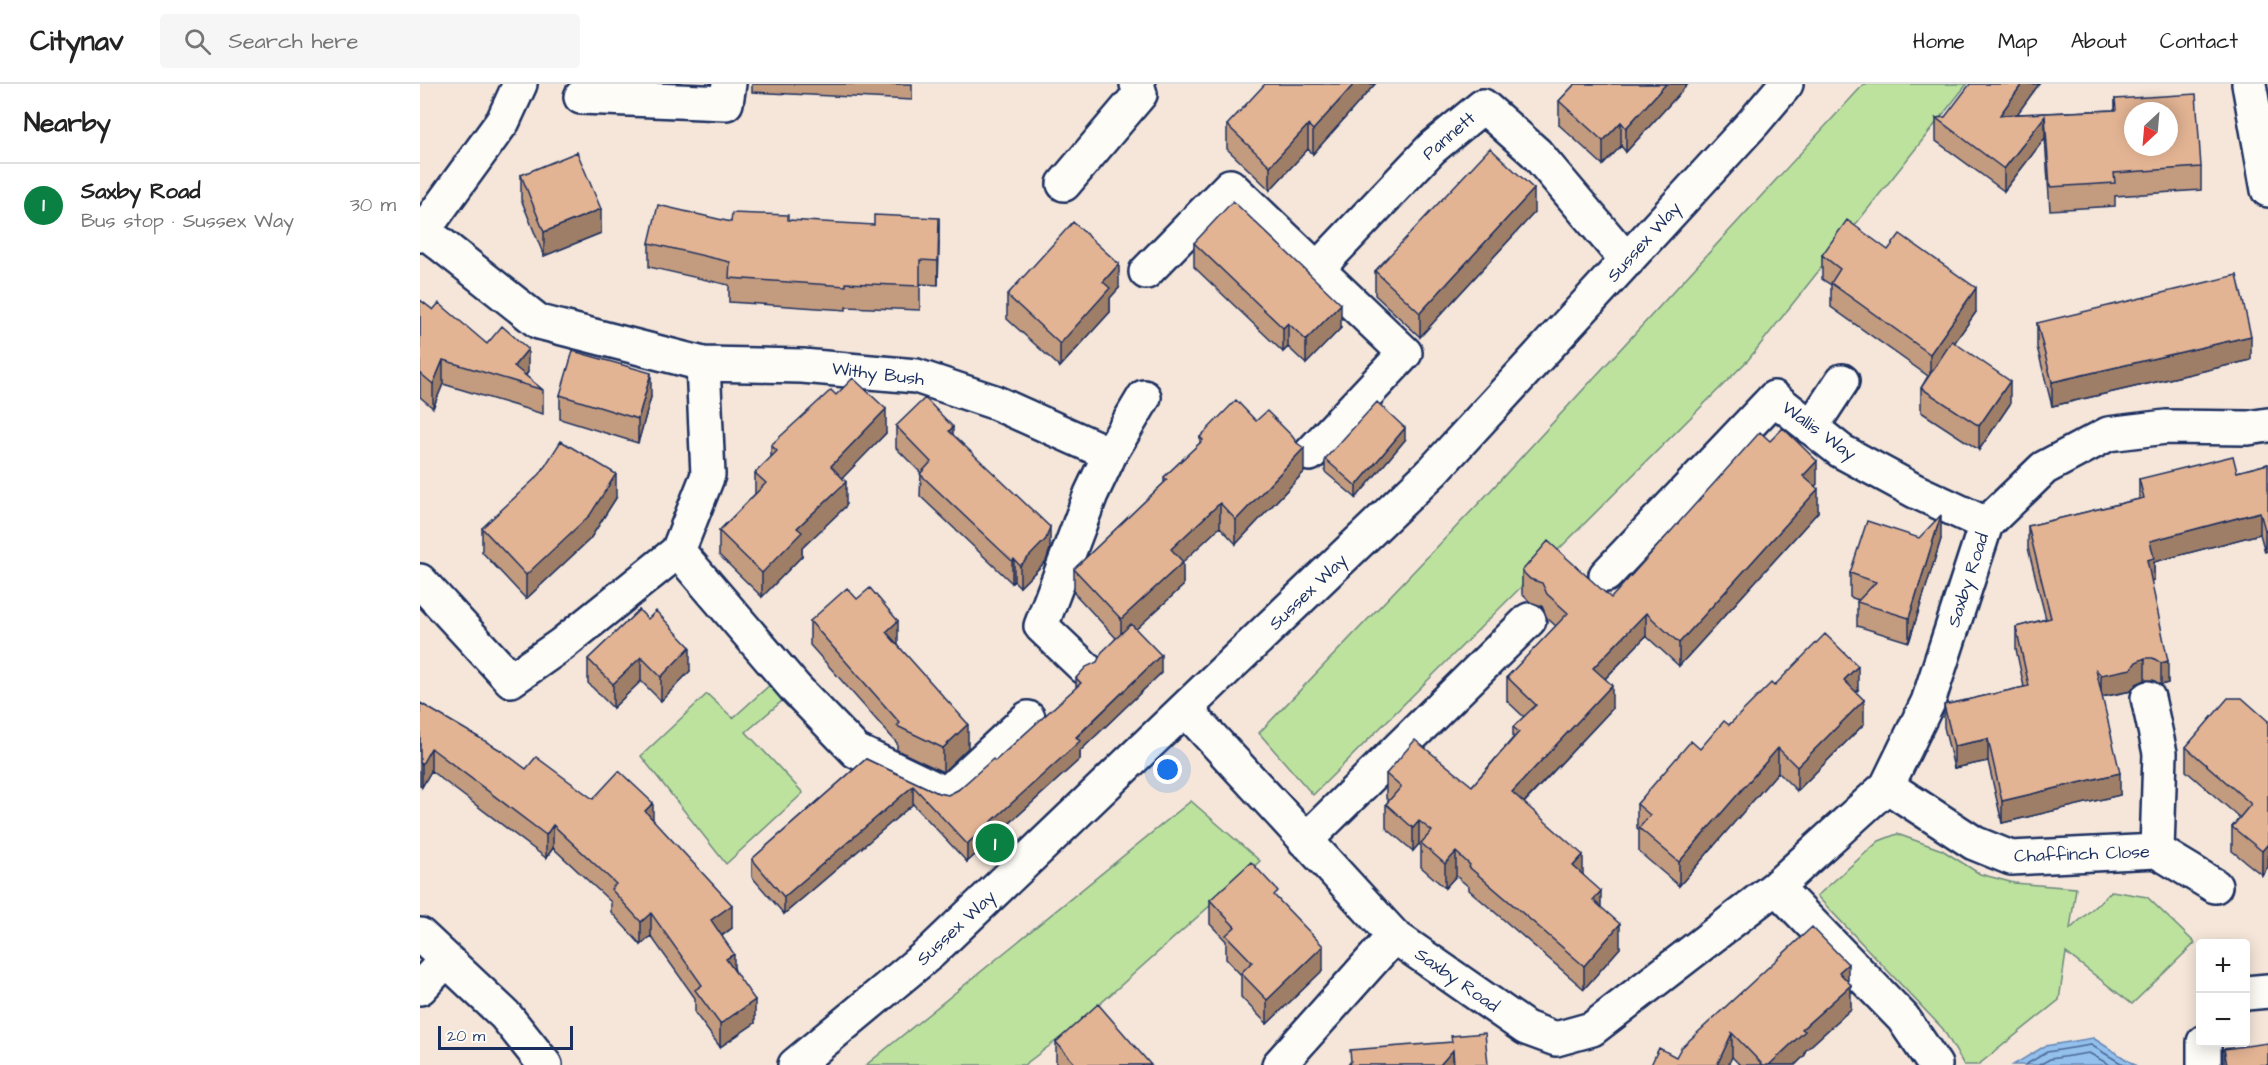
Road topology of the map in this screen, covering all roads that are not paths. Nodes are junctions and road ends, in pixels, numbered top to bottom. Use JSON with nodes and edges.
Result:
{"nodes":[{"id":1,"x":520,"y":84,"type":"edge"},
{"id":2,"x":729,"y":84,"type":"edge"},
{"id":3,"x":1137,"y":84,"type":"edge"},
{"id":4,"x":1786,"y":84,"type":"edge"},
{"id":5,"x":2249,"y":84,"type":"edge"},
{"id":6,"x":1485,"y":95,"type":"edge"},
{"id":7,"x":581,"y":97,"type":"dead end"},
{"id":8,"x":1064,"y":184,"type":"dead end"},
{"id":9,"x":2268,"y":190,"type":"edge"},
{"id":10,"x":422,"y":233,"type":"edge"},
{"id":11,"x":1627,"y":261,"type":"junction"},
{"id":12,"x":1318,"y":268,"type":"junction"},
{"id":13,"x":1146,"y":272,"type":"dead end"},
{"id":14,"x":703,"y":364,"type":"junction"},
{"id":15,"x":1842,"y":381,"type":"dead end"},
{"id":16,"x":1144,"y":397,"type":"dead end"},
{"id":17,"x":2268,"y":425,"type":"edge"},
{"id":18,"x":1811,"y":428,"type":"junction"},
{"id":19,"x":1110,"y":454,"type":"junction"},
{"id":20,"x":1310,"y":454,"type":"dead end"},
{"id":21,"x":1986,"y":524,"type":"junction"},
{"id":22,"x":678,"y":551,"type":"junction"},
{"id":23,"x":1606,"y":575,"type":"dead end"},
{"id":24,"x":420,"y":581,"type":"edge"},
{"id":25,"x":1529,"y":620,"type":"dead end"},
{"id":26,"x":1084,"y":667,"type":"edge"},
{"id":27,"x":2148,"y":698,"type":"dead end"},
{"id":28,"x":1186,"y":710,"type":"junction"},
{"id":29,"x":1028,"y":718,"type":"dead end"},
{"id":30,"x":1887,"y":786,"type":"junction"},
{"id":31,"x":1305,"y":841,"type":"junction"},
{"id":32,"x":2157,"y":850,"type":"junction"},
{"id":33,"x":2215,"y":885,"type":"dead end"},
{"id":34,"x":1776,"y":887,"type":"junction"},
{"id":35,"x":420,"y":935,"type":"edge"},
{"id":36,"x":1394,"y":936,"type":"junction"},
{"id":37,"x":446,"y":960,"type":"junction"},
{"id":38,"x":420,"y":988,"type":"edge"},
{"id":39,"x":2268,"y":992,"type":"edge"},
{"id":40,"x":2250,"y":993,"type":"edge"},
{"id":41,"x":2204,"y":1047,"type":"edge"},
{"id":42,"x":1555,"y":1052,"type":"edge"},
{"id":43,"x":545,"y":1065,"type":"edge"},
{"id":44,"x":795,"y":1065,"type":"edge"},
{"id":45,"x":1280,"y":1065,"type":"edge"},
{"id":46,"x":1935,"y":1065,"type":"edge"},
{"id":47,"x":2204,"y":1065,"type":"edge"}],
"edges":[{"from":1,"to":10,"type":"street"},
{"from":2,"to":7,"type":"street"},
{"from":3,"to":8,"type":"street"},
{"from":4,"to":11,"type":"street","name":"Sussex Way"},
{"from":5,"to":9,"type":"street"},
{"from":6,"to":11,"type":"street","name":"Pannett"},
{"from":6,"to":12,"type":"street","name":"Pannett"},
{"from":10,"to":14,"type":"street","name":"Withy Bush"},
{"from":11,"to":28,"type":"street","name":"Sussex Way"},
{"from":12,"to":13,"type":"street"},
{"from":12,"to":20,"type":"street"},
{"from":14,"to":19,"type":"street","name":"Withy Bush"},
{"from":14,"to":22,"type":"street"},
{"from":15,"to":18,"type":"street"},
{"from":16,"to":19,"type":"street"},
{"from":17,"to":21,"type":"street","name":"Saxby Road"},
{"from":18,"to":21,"type":"street","name":"Wallis Way"},
{"from":18,"to":23,"type":"street","name":"Wallis Way"},
{"from":19,"to":26,"type":"street"},
{"from":21,"to":30,"type":"street","name":"Saxby Road"},
{"from":22,"to":24,"type":"street"},
{"from":22,"to":29,"type":"street"},
{"from":25,"to":31,"type":"street"},
{"from":27,"to":32,"type":"street"},
{"from":28,"to":31,"type":"street","name":"Saxby Road"},
{"from":28,"to":44,"type":"street","name":"Sussex Way"},
{"from":30,"to":32,"type":"street","name":"Chaffinch Close"},
{"from":30,"to":34,"type":"street","name":"Saxby Road"},
{"from":31,"to":36,"type":"street","name":"Saxby Road"},
{"from":32,"to":33,"type":"street","name":"Chaffinch Close"},
{"from":34,"to":42,"type":"street","name":"Saxby Road"},
{"from":34,"to":46,"type":"street"},
{"from":35,"to":37,"type":"street"},
{"from":36,"to":42,"type":"street","name":"Saxby Road"},
{"from":36,"to":45,"type":"street"},
{"from":37,"to":38,"type":"street"},
{"from":37,"to":43,"type":"street"},
{"from":39,"to":40,"type":"street"},
{"from":41,"to":47,"type":"street"}]}
